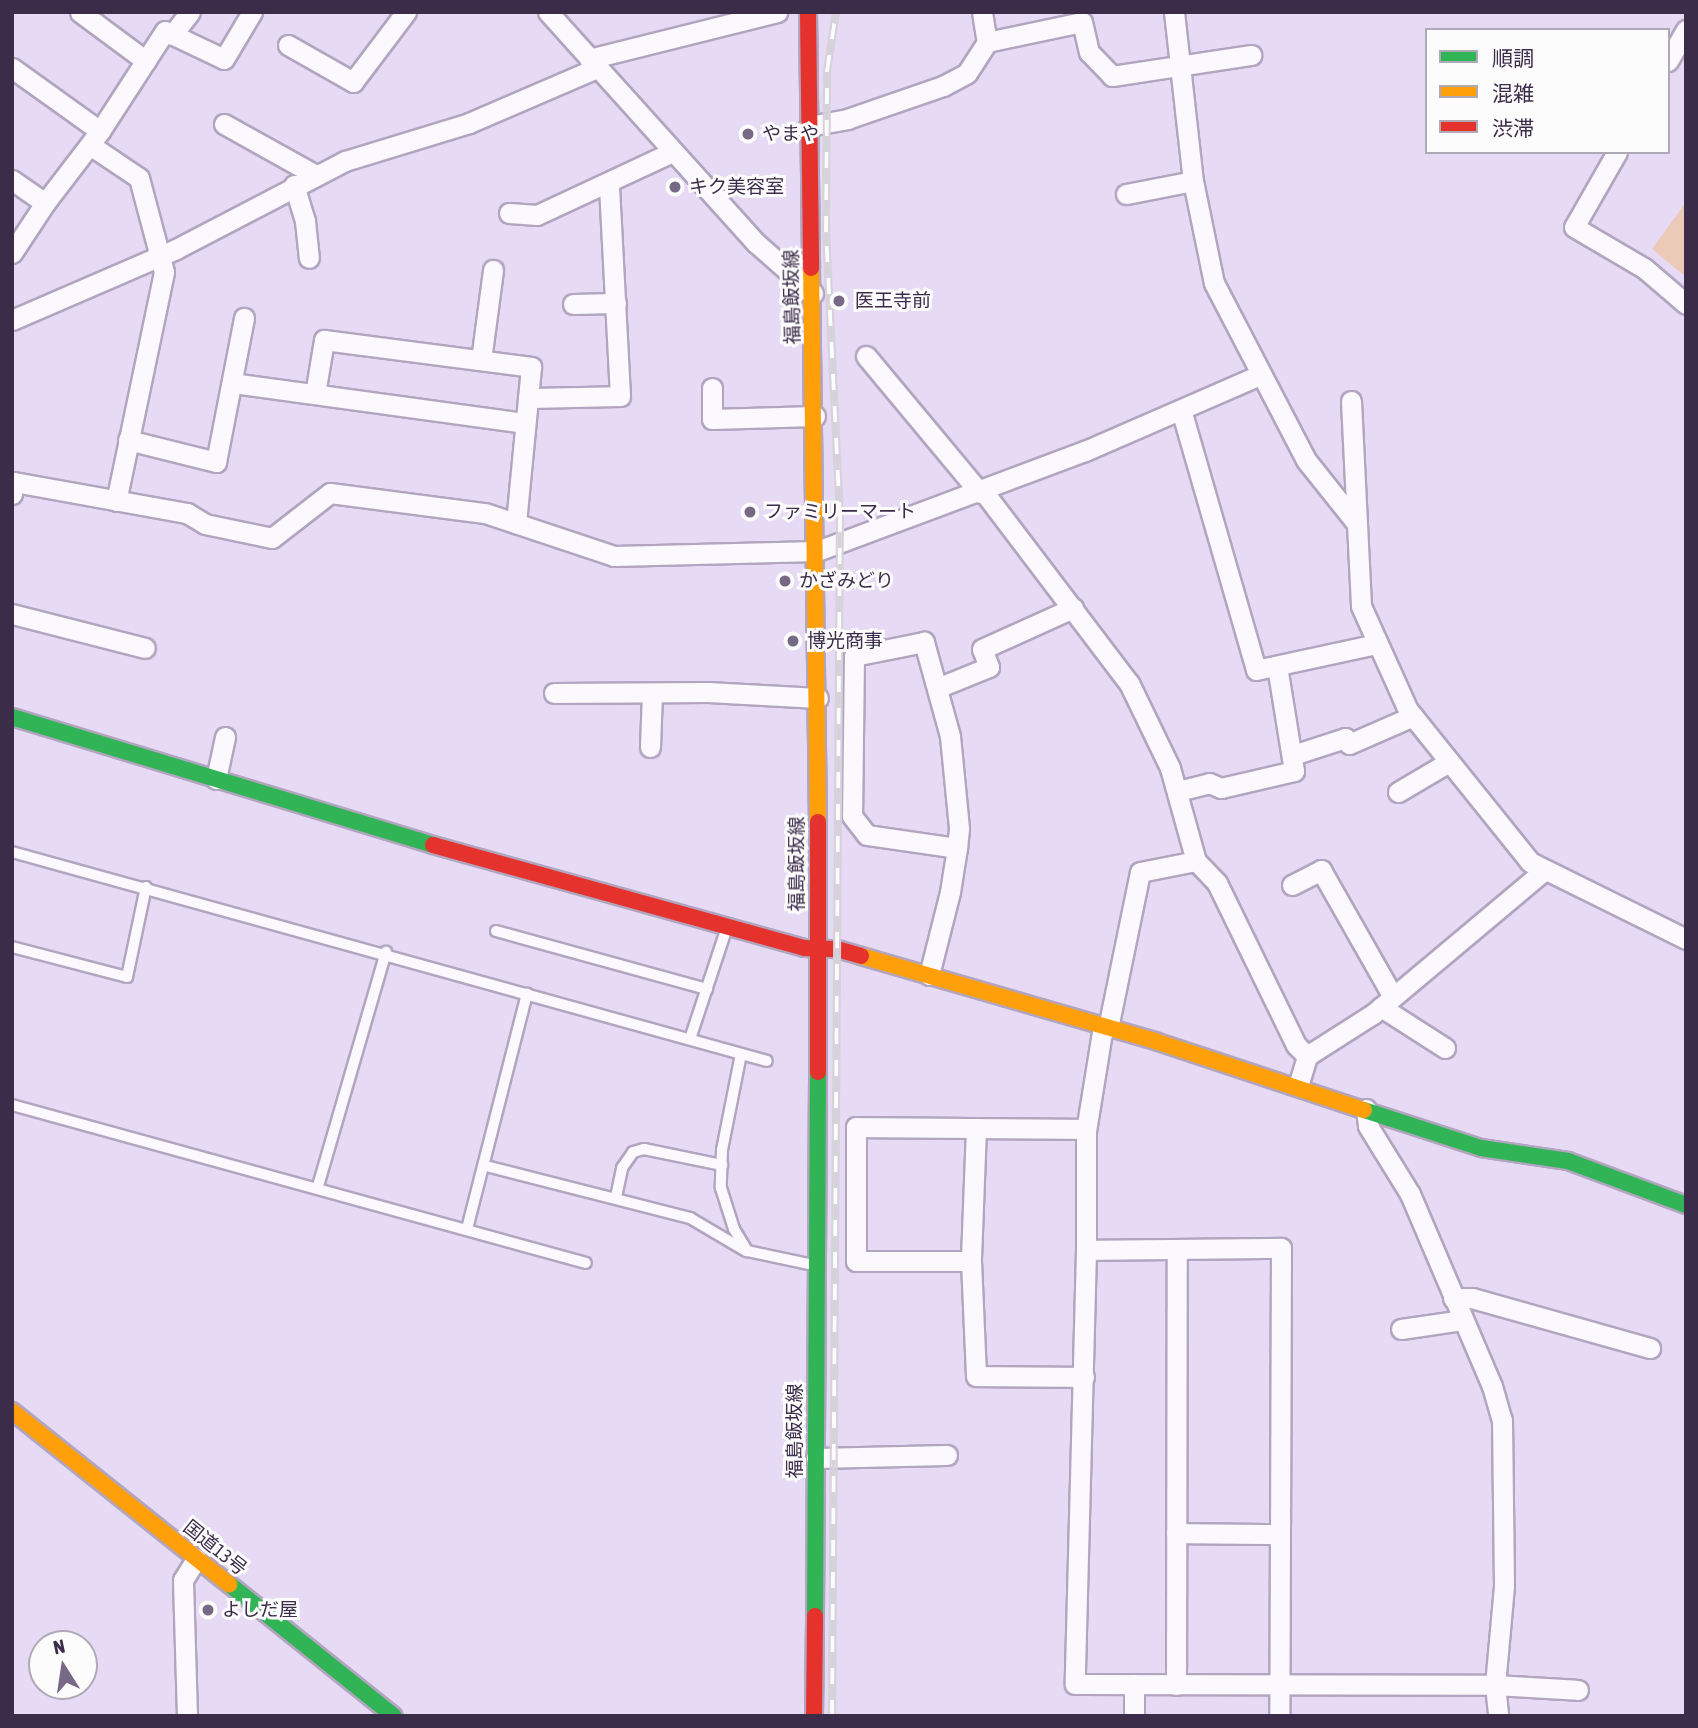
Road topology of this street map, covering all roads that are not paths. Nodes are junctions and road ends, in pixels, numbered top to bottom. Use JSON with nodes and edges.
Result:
{"nodes":[{"id":1,"x":79,"y":12,"type":"edge"},
{"id":2,"x":190,"y":12,"type":"edge"},
{"id":3,"x":252,"y":12,"type":"edge"},
{"id":4,"x":406,"y":12,"type":"edge"},
{"id":5,"x":548,"y":12,"type":"edge"},
{"id":6,"x":777,"y":12,"type":"edge"},
{"id":7,"x":808,"y":12,"type":"edge"},
{"id":8,"x":982,"y":12,"type":"edge"},
{"id":9,"x":1174,"y":12,"type":"edge"},
{"id":10,"x":1686,"y":30,"type":"edge"},
{"id":11,"x":172,"y":35,"type":"junction"},
{"id":12,"x":988,"y":42,"type":"junction"},
{"id":13,"x":288,"y":45,"type":"dead end"},
{"id":14,"x":1251,"y":55,"type":"dead end"},
{"id":15,"x":1670,"y":58,"type":"edge"},
{"id":16,"x":146,"y":61,"type":"junction"},
{"id":17,"x":593,"y":63,"type":"junction"},
{"id":18,"x":12,"y":68,"type":"edge"},
{"id":19,"x":1176,"y":68,"type":"junction"},
{"id":20,"x":224,"y":124,"type":"dead end"},
{"id":21,"x":809,"y":125,"type":"junction"},
{"id":22,"x":95,"y":138,"type":"junction"},
{"id":23,"x":672,"y":152,"type":"junction"},
{"id":24,"x":1616,"y":154,"type":"edge"},
{"id":25,"x":314,"y":174,"type":"junction"},
{"id":26,"x":12,"y":180,"type":"edge"},
{"id":27,"x":1193,"y":181,"type":"junction"},
{"id":28,"x":609,"y":183,"type":"junction"},
{"id":29,"x":295,"y":185,"type":"junction"},
{"id":30,"x":1126,"y":194,"type":"dead end"},
{"id":31,"x":45,"y":203,"type":"junction"},
{"id":32,"x":509,"y":213,"type":"dead end"},
{"id":33,"x":12,"y":253,"type":"edge"},
{"id":34,"x":159,"y":256,"type":"junction"},
{"id":35,"x":309,"y":258,"type":"dead end"},
{"id":36,"x":493,"y":270,"type":"dead end"},
{"id":37,"x":813,"y":293,"type":"junction"},
{"id":38,"x":615,"y":303,"type":"junction"},
{"id":39,"x":573,"y":304,"type":"dead end"},
{"id":40,"x":1686,"y":304,"type":"edge"},
{"id":41,"x":244,"y":318,"type":"dead end"},
{"id":42,"x":12,"y":320,"type":"edge"},
{"id":43,"x":866,"y":356,"type":"dead end"},
{"id":44,"x":481,"y":360,"type":"junction"},
{"id":45,"x":1260,"y":375,"type":"junction"},
{"id":46,"x":232,"y":383,"type":"junction"},
{"id":47,"x":712,"y":388,"type":"dead end"},
{"id":48,"x":315,"y":394,"type":"junction"},
{"id":49,"x":528,"y":398,"type":"junction"},
{"id":50,"x":1351,"y":401,"type":"dead end"},
{"id":51,"x":1182,"y":412,"type":"junction"},
{"id":52,"x":815,"y":416,"type":"junction"},
{"id":53,"x":525,"y":423,"type":"junction"},
{"id":54,"x":128,"y":440,"type":"junction"},
{"id":55,"x":982,"y":492,"type":"junction"},
{"id":56,"x":12,"y":494,"type":"edge"},
{"id":57,"x":116,"y":500,"type":"junction"},
{"id":58,"x":516,"y":523,"type":"junction"},
{"id":59,"x":1357,"y":524,"type":"junction"},
{"id":60,"x":817,"y":551,"type":"junction"},
{"id":61,"x":1073,"y":608,"type":"junction"},
{"id":62,"x":12,"y":614,"type":"edge"},
{"id":63,"x":1376,"y":644,"type":"junction"},
{"id":64,"x":145,"y":648,"type":"dead end"},
{"id":65,"x":1277,"y":666,"type":"junction"},
{"id":66,"x":937,"y":688,"type":"junction"},
{"id":67,"x":554,"y":693,"type":"dead end"},
{"id":68,"x":652,"y":693,"type":"junction"},
{"id":69,"x":818,"y":698,"type":"junction"},
{"id":70,"x":1413,"y":716,"type":"junction"},
{"id":71,"x":12,"y":717,"type":"edge"},
{"id":72,"x":225,"y":737,"type":"dead end"},
{"id":73,"x":650,"y":747,"type":"dead end"},
{"id":74,"x":1293,"y":755,"type":"junction"},
{"id":75,"x":1449,"y":762,"type":"junction"},
{"id":76,"x":216,"y":779,"type":"junction"},
{"id":77,"x":1178,"y":791,"type":"junction"},
{"id":78,"x":1398,"y":792,"type":"dead end"},
{"id":79,"x":957,"y":848,"type":"junction"},
{"id":80,"x":12,"y":852,"type":"edge"},
{"id":81,"x":1196,"y":861,"type":"junction"},
{"id":82,"x":1542,"y":872,"type":"junction"},
{"id":83,"x":1292,"y":885,"type":"dead end"},
{"id":84,"x":146,"y":887,"type":"junction"},
{"id":85,"x":727,"y":926,"type":"junction"},
{"id":86,"x":496,"y":931,"type":"dead end"},
{"id":87,"x":1686,"y":939,"type":"edge"},
{"id":88,"x":12,"y":947,"type":"edge"},
{"id":89,"x":819,"y":947,"type":"junction"},
{"id":90,"x":386,"y":952,"type":"junction"},
{"id":91,"x":929,"y":975,"type":"junction"},
{"id":92,"x":706,"y":989,"type":"junction"},
{"id":93,"x":527,"y":994,"type":"junction"},
{"id":94,"x":1387,"y":1002,"type":"junction"},
{"id":95,"x":1106,"y":1027,"type":"junction"},
{"id":96,"x":690,"y":1039,"type":"junction"},
{"id":97,"x":1445,"y":1048,"type":"dead end"},
{"id":98,"x":741,"y":1054,"type":"junction"},
{"id":99,"x":1307,"y":1056,"type":"junction"},
{"id":100,"x":766,"y":1061,"type":"dead end"},
{"id":101,"x":1298,"y":1086,"type":"junction"},
{"id":102,"x":12,"y":1105,"type":"edge"},
{"id":103,"x":1366,"y":1109,"type":"junction"},
{"id":104,"x":976,"y":1128,"type":"junction"},
{"id":105,"x":1086,"y":1129,"type":"junction"},
{"id":106,"x":722,"y":1165,"type":"junction"},
{"id":107,"x":486,"y":1166,"type":"junction"},
{"id":108,"x":318,"y":1186,"type":"junction"},
{"id":109,"x":616,"y":1197,"type":"junction"},
{"id":110,"x":1686,"y":1205,"type":"edge"},
{"id":111,"x":467,"y":1229,"type":"junction"},
{"id":112,"x":1177,"y":1249,"type":"junction"},
{"id":113,"x":1086,"y":1250,"type":"junction"},
{"id":114,"x":747,"y":1251,"type":"junction"},
{"id":115,"x":971,"y":1261,"type":"junction"},
{"id":116,"x":586,"y":1263,"type":"dead end"},
{"id":117,"x":817,"y":1265,"type":"junction"},
{"id":118,"x":1453,"y":1298,"type":"junction"},
{"id":119,"x":1462,"y":1320,"type":"junction"},
{"id":120,"x":1401,"y":1329,"type":"dead end"},
{"id":121,"x":1650,"y":1348,"type":"dead end"},
{"id":122,"x":1084,"y":1377,"type":"junction"},
{"id":123,"x":12,"y":1411,"type":"edge"},
{"id":124,"x":947,"y":1455,"type":"dead end"},
{"id":125,"x":816,"y":1458,"type":"junction"},
{"id":126,"x":1176,"y":1533,"type":"junction"},
{"id":127,"x":1280,"y":1534,"type":"junction"},
{"id":128,"x":195,"y":1559,"type":"junction"},
{"id":129,"x":1134,"y":1684,"type":"junction"},
{"id":130,"x":1176,"y":1685,"type":"junction"},
{"id":131,"x":1279,"y":1685,"type":"junction"},
{"id":132,"x":1495,"y":1685,"type":"junction"},
{"id":133,"x":1578,"y":1690,"type":"dead end"},
{"id":134,"x":187,"y":1716,"type":"edge"},
{"id":135,"x":394,"y":1716,"type":"edge"},
{"id":136,"x":814,"y":1716,"type":"edge"},
{"id":137,"x":1134,"y":1716,"type":"edge"},
{"id":138,"x":1279,"y":1716,"type":"edge"},
{"id":139,"x":1499,"y":1716,"type":"edge"}],
"edges":[{"from":1,"to":16,"type":"street"},
{"from":2,"to":11,"type":"street"},
{"from":3,"to":11,"type":"street"},
{"from":4,"to":13,"type":"street"},
{"from":5,"to":17,"type":"street"},
{"from":6,"to":17,"type":"street"},
{"from":7,"to":21,"type":"main road","name":"福島飯坂線"},
{"from":8,"to":12,"type":"street"},
{"from":9,"to":19,"type":"street"},
{"from":10,"to":15,"type":"street"},
{"from":11,"to":16,"type":"street"},
{"from":12,"to":19,"type":"street"},
{"from":12,"to":21,"type":"street"},
{"from":14,"to":19,"type":"street"},
{"from":16,"to":22,"type":"street"},
{"from":17,"to":23,"type":"street"},
{"from":17,"to":25,"type":"street"},
{"from":18,"to":22,"type":"street"},
{"from":19,"to":27,"type":"street"},
{"from":20,"to":25,"type":"street"},
{"from":21,"to":37,"type":"main road","name":"福島飯坂線"},
{"from":22,"to":31,"type":"street"},
{"from":22,"to":34,"type":"street"},
{"from":23,"to":28,"type":"street"},
{"from":23,"to":37,"type":"street"},
{"from":24,"to":40,"type":"street"},
{"from":25,"to":29,"type":"street"},
{"from":26,"to":31,"type":"street"},
{"from":27,"to":30,"type":"street"},
{"from":27,"to":45,"type":"street"},
{"from":28,"to":32,"type":"street"},
{"from":28,"to":38,"type":"street"},
{"from":29,"to":34,"type":"street"},
{"from":29,"to":35,"type":"street"},
{"from":31,"to":33,"type":"street"},
{"from":34,"to":42,"type":"street"},
{"from":34,"to":54,"type":"street"},
{"from":36,"to":44,"type":"street"},
{"from":37,"to":52,"type":"main road","name":"福島飯坂線"},
{"from":38,"to":39,"type":"street"},
{"from":38,"to":49,"type":"street"},
{"from":41,"to":46,"type":"street"},
{"from":43,"to":55,"type":"street"},
{"from":44,"to":48,"type":"street"},
{"from":44,"to":49,"type":"street"},
{"from":45,"to":51,"type":"street"},
{"from":45,"to":59,"type":"street"},
{"from":46,"to":48,"type":"street"},
{"from":46,"to":54,"type":"street"},
{"from":47,"to":52,"type":"street"},
{"from":48,"to":53,"type":"street"},
{"from":49,"to":53,"type":"street"},
{"from":50,"to":59,"type":"street"},
{"from":51,"to":55,"type":"street"},
{"from":51,"to":65,"type":"street"},
{"from":52,"to":60,"type":"main road","name":"福島飯坂線"},
{"from":53,"to":58,"type":"street"},
{"from":54,"to":57,"type":"street"},
{"from":55,"to":60,"type":"street"},
{"from":55,"to":61,"type":"street"},
{"from":56,"to":57,"type":"street"},
{"from":57,"to":58,"type":"street"},
{"from":58,"to":60,"type":"street"},
{"from":59,"to":63,"type":"street"},
{"from":60,"to":69,"type":"main road","name":"福島飯坂線"},
{"from":61,"to":66,"type":"street"},
{"from":61,"to":77,"type":"street"},
{"from":62,"to":64,"type":"street"},
{"from":63,"to":65,"type":"street"},
{"from":63,"to":70,"type":"street"},
{"from":65,"to":74,"type":"street"},
{"from":66,"to":79,"type":"street"},
{"from":66,"to":79,"type":"street"},
{"from":67,"to":68,"type":"street"},
{"from":68,"to":69,"type":"street"},
{"from":68,"to":73,"type":"street"},
{"from":69,"to":89,"type":"main road","name":"福島飯坂線"},
{"from":70,"to":74,"type":"street"},
{"from":70,"to":75,"type":"street"},
{"from":71,"to":76,"type":"main road"},
{"from":72,"to":76,"type":"street"},
{"from":74,"to":77,"type":"street"},
{"from":75,"to":78,"type":"street"},
{"from":75,"to":82,"type":"street"},
{"from":76,"to":85,"type":"main road"},
{"from":77,"to":81,"type":"street"},
{"from":79,"to":91,"type":"street"},
{"from":80,"to":84,"type":"lane"},
{"from":81,"to":95,"type":"street"},
{"from":81,"to":99,"type":"street"},
{"from":82,"to":87,"type":"street"},
{"from":82,"to":94,"type":"street"},
{"from":83,"to":94,"type":"street"},
{"from":84,"to":88,"type":"lane"},
{"from":84,"to":90,"type":"lane"},
{"from":85,"to":89,"type":"main road"},
{"from":85,"to":92,"type":"lane"},
{"from":86,"to":92,"type":"lane"},
{"from":89,"to":91,"type":"main road"},
{"from":89,"to":117,"type":"main road","name":"福島飯坂線"},
{"from":90,"to":93,"type":"lane"},
{"from":90,"to":108,"type":"lane"},
{"from":91,"to":95,"type":"main road"},
{"from":92,"to":96,"type":"lane"},
{"from":93,"to":96,"type":"lane"},
{"from":93,"to":107,"type":"lane"},
{"from":94,"to":97,"type":"street"},
{"from":94,"to":99,"type":"street"},
{"from":95,"to":101,"type":"main road"},
{"from":95,"to":105,"type":"street"},
{"from":96,"to":98,"type":"lane"},
{"from":98,"to":100,"type":"lane"},
{"from":98,"to":106,"type":"lane"},
{"from":99,"to":101,"type":"street"},
{"from":101,"to":103,"type":"main road"},
{"from":102,"to":108,"type":"lane"},
{"from":103,"to":110,"type":"main road"},
{"from":103,"to":118,"type":"street"},
{"from":104,"to":105,"type":"street"},
{"from":104,"to":115,"type":"street"},
{"from":104,"to":115,"type":"street"},
{"from":105,"to":113,"type":"street"},
{"from":106,"to":109,"type":"lane"},
{"from":106,"to":114,"type":"lane"},
{"from":107,"to":109,"type":"lane"},
{"from":107,"to":111,"type":"lane"},
{"from":108,"to":111,"type":"lane"},
{"from":109,"to":114,"type":"lane"},
{"from":111,"to":116,"type":"lane"},
{"from":112,"to":113,"type":"street"},
{"from":112,"to":126,"type":"street"},
{"from":112,"to":127,"type":"street"},
{"from":113,"to":122,"type":"street"},
{"from":114,"to":117,"type":"lane"},
{"from":115,"to":122,"type":"street"},
{"from":117,"to":125,"type":"main road","name":"福島飯坂線"},
{"from":118,"to":119,"type":"street"},
{"from":118,"to":121,"type":"street"},
{"from":119,"to":120,"type":"street"},
{"from":119,"to":132,"type":"street"},
{"from":122,"to":129,"type":"street"},
{"from":123,"to":128,"type":"main road","name":"国道13号"},
{"from":124,"to":125,"type":"street"},
{"from":125,"to":136,"type":"main road","name":"福島飯坂線"},
{"from":126,"to":127,"type":"street"},
{"from":126,"to":130,"type":"street"},
{"from":127,"to":131,"type":"street"},
{"from":128,"to":134,"type":"street"},
{"from":128,"to":135,"type":"main road","name":"国道13号"},
{"from":129,"to":130,"type":"street"},
{"from":129,"to":137,"type":"street"},
{"from":130,"to":131,"type":"street"},
{"from":131,"to":132,"type":"street"},
{"from":131,"to":138,"type":"street"},
{"from":132,"to":133,"type":"street"},
{"from":132,"to":139,"type":"street"}]}
